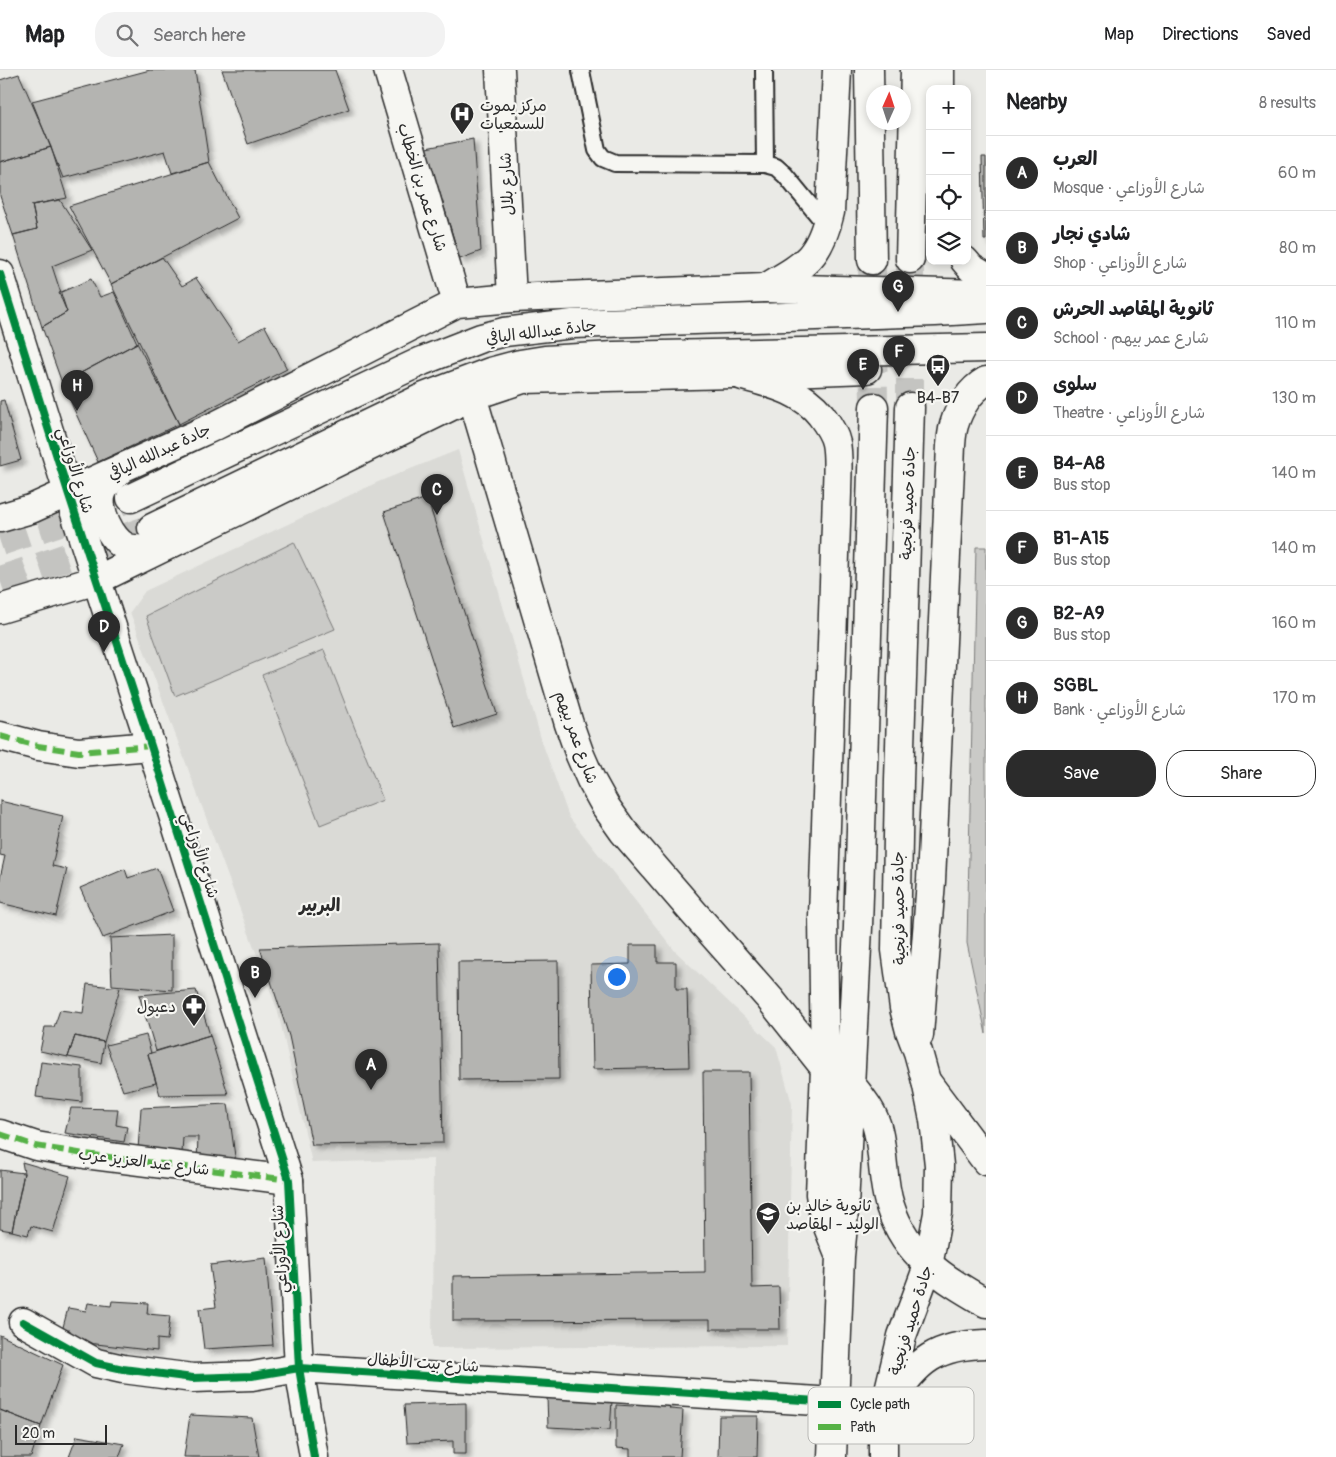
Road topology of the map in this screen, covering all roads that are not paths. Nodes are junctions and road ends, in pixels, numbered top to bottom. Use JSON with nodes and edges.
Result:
{"nodes":[{"id":1,"x":388,"y":70,"type":"edge"},
{"id":2,"x":500,"y":70,"type":"edge"},
{"id":3,"x":764,"y":70,"type":"edge"},
{"id":4,"x":838,"y":70,"type":"edge"},
{"id":5,"x":869,"y":70,"type":"edge"},
{"id":6,"x":915,"y":70,"type":"edge"},
{"id":7,"x":940,"y":70,"type":"edge"},
{"id":8,"x":581,"y":71,"type":"edge"},
{"id":9,"x":940,"y":85,"type":"edge"},
{"id":10,"x":765,"y":164,"type":"junction"},
{"id":11,"x":827,"y":226,"type":"junction"},
{"id":12,"x":910,"y":259,"type":"tunnel mouth"},
{"id":13,"x":872,"y":260,"type":"tunnel mouth"},
{"id":14,"x":968,"y":265,"type":"edge"},
{"id":15,"x":0,"y":274,"type":"edge"},
{"id":16,"x":986,"y":277,"type":"edge"},
{"id":17,"x":765,"y":288,"type":"junction"},
{"id":18,"x":986,"y":294,"type":"edge"},
{"id":19,"x":512,"y":298,"type":"junction"},
{"id":20,"x":457,"y":303,"type":"junction"},
{"id":21,"x":986,"y":309,"type":"edge"},
{"id":22,"x":986,"y":348,"type":"edge"},
{"id":23,"x":986,"y":366,"type":"edge"},
{"id":24,"x":734,"y":374,"type":"junction"},
{"id":25,"x":986,"y":381,"type":"edge"},
{"id":26,"x":472,"y":396,"type":"junction"},
{"id":27,"x":874,"y":407,"type":"tunnel mouth"},
{"id":28,"x":910,"y":407,"type":"tunnel mouth"},
{"id":29,"x":121,"y":469,"type":"junction"},
{"id":30,"x":68,"y":492,"type":"junction"},
{"id":31,"x":131,"y":498,"type":"tunnel mouth"},
{"id":32,"x":0,"y":518,"type":"edge"},
{"id":33,"x":154,"y":539,"type":"junction"},
{"id":34,"x":97,"y":580,"type":"junction"},
{"id":35,"x":0,"y":609,"type":"edge"},
{"id":36,"x":0,"y":736,"type":"edge"},
{"id":37,"x":151,"y":746,"type":"junction"},
{"id":38,"x":918,"y":1052,"type":"junction"},
{"id":39,"x":825,"y":1068,"type":"junction"},
{"id":40,"x":926,"y":1081,"type":"junction"},
{"id":41,"x":850,"y":1082,"type":"junction"},
{"id":42,"x":0,"y":1134,"type":"edge"},
{"id":43,"x":986,"y":1161,"type":"edge"},
{"id":44,"x":289,"y":1180,"type":"junction"},
{"id":45,"x":840,"y":1256,"type":"junction"},
{"id":46,"x":928,"y":1266,"type":"junction"},
{"id":47,"x":986,"y":1303,"type":"edge"},
{"id":48,"x":23,"y":1322,"type":"dead end"},
{"id":49,"x":986,"y":1344,"type":"edge"},
{"id":50,"x":299,"y":1368,"type":"junction"},
{"id":51,"x":834,"y":1387,"type":"edge"},
{"id":52,"x":890,"y":1387,"type":"edge"},
{"id":53,"x":900,"y":1387,"type":"edge"},
{"id":54,"x":808,"y":1400,"type":"edge"},
{"id":55,"x":832,"y":1444,"type":"edge"},
{"id":56,"x":883,"y":1444,"type":"edge"},
{"id":57,"x":314,"y":1457,"type":"edge"},
{"id":58,"x":832,"y":1457,"type":"edge"},
{"id":59,"x":883,"y":1457,"type":"edge"}],
"edges":[{"from":1,"to":20,"type":"main road","name":"شارع عمر بن الخطاب"},
{"from":2,"to":19,"type":"main road","name":"شارع بلال"},
{"from":3,"to":10,"type":"lane"},
{"from":4,"to":11,"type":"main road"},
{"from":5,"to":13,"type":"main road"},
{"from":6,"to":12,"type":"main road"},
{"from":7,"to":9,"type":"main road"},
{"from":8,"to":10,"type":"lane"},
{"from":10,"to":11,"type":"lane"},
{"from":11,"to":17,"type":"main road"},
{"from":14,"to":16,"type":"main road"},
{"from":15,"to":30,"type":"main road","name":"شارع الأوزاعي"},
{"from":17,"to":18,"type":"main road","name":"جادة عبدالله اليافي"},
{"from":17,"to":19,"type":"main road","name":"جادة عبدالله اليافي"},
{"from":19,"to":20,"type":"main road","name":"جادة عبدالله اليافي"},
{"from":20,"to":29,"type":"main road","name":"جادة عبدالله اليافي"},
{"from":21,"to":31,"type":"main road","name":"جادة عبدالله اليافي"},
{"from":22,"to":33,"type":"main road","name":"جادة عبدالله اليافي"},
{"from":23,"to":24,"type":"main road","name":"جادة عبدالله اليافي"},
{"from":24,"to":26,"type":"main road","name":"جادة عبدالله اليافي"},
{"from":24,"to":39,"type":"main road"},
{"from":25,"to":38,"type":"main road"},
{"from":26,"to":33,"type":"main road","name":"جادة عبدالله اليافي"},
{"from":26,"to":39,"type":"main road","name":"شارع عمر بيهم"},
{"from":27,"to":41,"type":"main road"},
{"from":28,"to":38,"type":"main road","name":"جادة حميد فرنجية"},
{"from":29,"to":30,"type":"main road","name":"جادة عبدالله اليافي"},
{"from":29,"to":33,"type":"main road"},
{"from":30,"to":32,"type":"main road","name":"جادة عبدالله اليافي"},
{"from":30,"to":34,"type":"main road","name":"شارع الأوزاعي"},
{"from":33,"to":34,"type":"main road","name":"جادة عبدالله اليافي"},
{"from":34,"to":35,"type":"main road","name":"جادة عبدالله اليافي"},
{"from":34,"to":37,"type":"main road","name":"شارع الأوزاعي"},
{"from":36,"to":37,"type":"main road"},
{"from":37,"to":44,"type":"main road","name":"شارع الأوزاعي"},
{"from":38,"to":40,"type":"main road","name":"جادة حميد فرنجية"},
{"from":39,"to":45,"type":"main road"},
{"from":40,"to":43,"type":"main road"},
{"from":40,"to":46,"type":"main road","name":"جادة حميد فرنجية"},
{"from":41,"to":45,"type":"main road"},
{"from":41,"to":46,"type":"main road"},
{"from":42,"to":44,"type":"main road","name":"شارع عبد العزيز عرب"},
{"from":44,"to":50,"type":"main road","name":"شارع الأوزاعي"},
{"from":45,"to":51,"type":"main road"},
{"from":46,"to":47,"type":"main road"},
{"from":46,"to":52,"type":"main road","name":"جادة حميد فرنجية"},
{"from":48,"to":50,"type":"main road","name":"شارع بيت الأطفال"},
{"from":49,"to":53,"type":"main road"},
{"from":50,"to":54,"type":"main road","name":"شارع بيت الأطفال"},
{"from":50,"to":57,"type":"main road","name":"شارع الأوزاعي"},
{"from":55,"to":58,"type":"main road"},
{"from":56,"to":59,"type":"main road","name":"جادة حميد فرنجية"}]}
